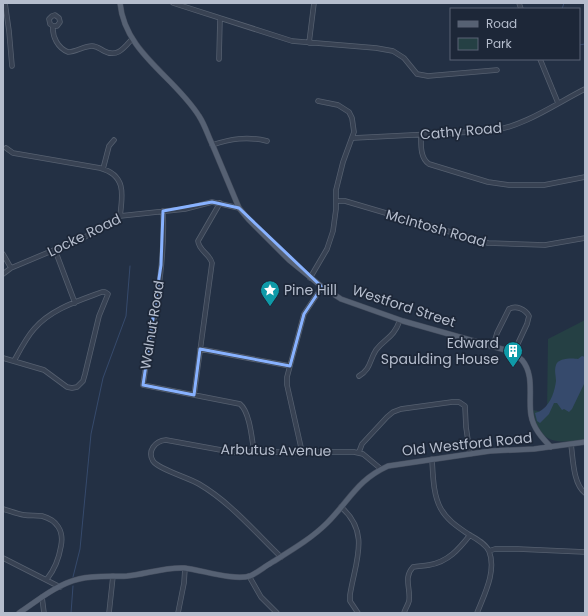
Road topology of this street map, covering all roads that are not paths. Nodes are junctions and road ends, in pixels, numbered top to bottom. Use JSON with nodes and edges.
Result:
{"nodes":[{"id":1,"x":5,"y":3,"type":"edge"},
{"id":2,"x":120,"y":3,"type":"edge"},
{"id":3,"x":173,"y":3,"type":"edge"},
{"id":4,"x":314,"y":3,"type":"edge"},
{"id":5,"x":220,"y":18,"type":"junction"},
{"id":6,"x":54,"y":26,"type":"dead end"},
{"id":7,"x":132,"y":39,"type":"junction"},
{"id":8,"x":310,"y":43,"type":"junction"},
{"id":9,"x":219,"y":59,"type":"dead end"},
{"id":10,"x":540,"y":60,"type":"edge"},
{"id":11,"x":12,"y":66,"type":"dead end"},
{"id":12,"x":497,"y":70,"type":"dead end"},
{"id":13,"x":585,"y":89,"type":"edge"},
{"id":14,"x":318,"y":101,"type":"dead end"},
{"id":15,"x":558,"y":103,"type":"junction"},
{"id":16,"x":421,"y":135,"type":"junction"},
{"id":17,"x":353,"y":138,"type":"junction"},
{"id":18,"x":114,"y":140,"type":"dead end"},
{"id":19,"x":267,"y":140,"type":"dead end"},
{"id":20,"x":212,"y":145,"type":"junction"},
{"id":21,"x":6,"y":148,"type":"dead end"},
{"id":22,"x":103,"y":169,"type":"junction"},
{"id":23,"x":585,"y":177,"type":"edge"},
{"id":24,"x":336,"y":201,"type":"junction"},
{"id":25,"x":220,"y":203,"type":"junction"},
{"id":26,"x":239,"y":208,"type":"junction"},
{"id":27,"x":163,"y":211,"type":"junction"},
{"id":28,"x":120,"y":216,"type":"junction"},
{"id":29,"x":585,"y":238,"type":"edge"},
{"id":30,"x":55,"y":250,"type":"junction"},
{"id":31,"x":3,"y":254,"type":"edge"},
{"id":32,"x":11,"y":268,"type":"junction"},
{"id":33,"x":3,"y":274,"type":"edge"},
{"id":34,"x":310,"y":278,"type":"junction"},
{"id":35,"x":322,"y":287,"type":"junction"},
{"id":36,"x":75,"y":303,"type":"junction"},
{"id":37,"x":400,"y":320,"type":"junction"},
{"id":38,"x":493,"y":346,"type":"junction"},
{"id":39,"x":200,"y":349,"type":"junction"},
{"id":40,"x":513,"y":354,"type":"junction"},
{"id":41,"x":3,"y":358,"type":"edge"},
{"id":42,"x":14,"y":361,"type":"junction"},
{"id":43,"x":290,"y":366,"type":"junction"},
{"id":44,"x":359,"y":376,"type":"dead end"},
{"id":45,"x":194,"y":395,"type":"junction"},
{"id":46,"x":585,"y":442,"type":"edge"},
{"id":47,"x":571,"y":444,"type":"junction"},
{"id":48,"x":551,"y":447,"type":"junction"},
{"id":49,"x":254,"y":452,"type":"junction"},
{"id":50,"x":302,"y":452,"type":"junction"},
{"id":51,"x":359,"y":452,"type":"junction"},
{"id":52,"x":470,"y":454,"type":"junction"},
{"id":53,"x":432,"y":459,"type":"junction"},
{"id":54,"x":381,"y":469,"type":"junction"},
{"id":55,"x":585,"y":493,"type":"edge"},
{"id":56,"x":341,"y":507,"type":"junction"},
{"id":57,"x":3,"y":509,"type":"edge"},
{"id":58,"x":470,"y":535,"type":"junction"},
{"id":59,"x":489,"y":550,"type":"junction"},
{"id":60,"x":585,"y":552,"type":"edge"},
{"id":61,"x":281,"y":557,"type":"junction"},
{"id":62,"x":3,"y":558,"type":"edge"},
{"id":63,"x":185,"y":568,"type":"junction"},
{"id":64,"x":112,"y":576,"type":"junction"},
{"id":65,"x":249,"y":576,"type":"junction"},
{"id":66,"x":47,"y":580,"type":"junction"},
{"id":67,"x":60,"y":587,"type":"junction"},
{"id":68,"x":42,"y":598,"type":"junction"},
{"id":69,"x":19,"y":613,"type":"edge"},
{"id":70,"x":44,"y":613,"type":"edge"},
{"id":71,"x":109,"y":613,"type":"edge"},
{"id":72,"x":178,"y":613,"type":"edge"},
{"id":73,"x":278,"y":613,"type":"edge"},
{"id":74,"x":358,"y":613,"type":"edge"},
{"id":75,"x":404,"y":613,"type":"edge"},
{"id":76,"x":477,"y":613,"type":"edge"}],
"edges":[{"from":1,"to":11,"type":"street"},
{"from":2,"to":7,"type":"main road","name":"Westford Street"},
{"from":3,"to":5,"type":"street"},
{"from":4,"to":8,"type":"street"},
{"from":5,"to":8,"type":"street"},
{"from":5,"to":9,"type":"street"},
{"from":6,"to":7,"type":"street"},
{"from":7,"to":20,"type":"main road","name":"Westford Street"},
{"from":8,"to":12,"type":"street"},
{"from":10,"to":15,"type":"street"},
{"from":13,"to":15,"type":"street","name":"Cathy Road"},
{"from":14,"to":17,"type":"street"},
{"from":15,"to":16,"type":"street","name":"Cathy Road"},
{"from":16,"to":17,"type":"street","name":"Cathy Road"},
{"from":16,"to":23,"type":"street"},
{"from":17,"to":24,"type":"street"},
{"from":18,"to":22,"type":"street"},
{"from":19,"to":20,"type":"street"},
{"from":20,"to":26,"type":"main road","name":"Westford Street"},
{"from":21,"to":22,"type":"street"},
{"from":22,"to":28,"type":"street"},
{"from":24,"to":29,"type":"street","name":"McIntosh Road"},
{"from":24,"to":34,"type":"street"},
{"from":25,"to":26,"type":"street","name":"Locke Road"},
{"from":25,"to":27,"type":"street","name":"Locke Road"},
{"from":25,"to":39,"type":"street"},
{"from":26,"to":34,"type":"main road","name":"Westford Street"},
{"from":27,"to":28,"type":"street","name":"Locke Road"},
{"from":27,"to":45,"type":"street","name":"Walnut Road"},
{"from":28,"to":30,"type":"street","name":"Locke Road"},
{"from":30,"to":32,"type":"street","name":"Locke Road"},
{"from":30,"to":36,"type":"street"},
{"from":31,"to":32,"type":"street"},
{"from":32,"to":33,"type":"street","name":"Locke Road"},
{"from":34,"to":35,"type":"main road","name":"Westford Street"},
{"from":35,"to":37,"type":"main road","name":"Westford Street"},
{"from":35,"to":43,"type":"street"},
{"from":36,"to":42,"type":"street"},
{"from":36,"to":42,"type":"street"},
{"from":37,"to":38,"type":"main road","name":"Westford Street"},
{"from":37,"to":44,"type":"street"},
{"from":38,"to":40,"type":"main road","name":"Westford Street"},
{"from":38,"to":40,"type":"street"},
{"from":39,"to":43,"type":"street"},
{"from":39,"to":45,"type":"street"},
{"from":40,"to":48,"type":"main road","name":"Westford Street"},
{"from":41,"to":42,"type":"street"},
{"from":43,"to":50,"type":"street"},
{"from":45,"to":49,"type":"street","name":"Walnut Road"},
{"from":46,"to":47,"type":"main road","name":"Old Westford Road"},
{"from":47,"to":48,"type":"main road","name":"Old Westford Road"},
{"from":47,"to":55,"type":"street"},
{"from":48,"to":52,"type":"main road","name":"Old Westford Road"},
{"from":49,"to":50,"type":"street","name":"Arbutus Avenue"},
{"from":49,"to":61,"type":"street","name":"Arbutus Avenue"},
{"from":50,"to":51,"type":"street","name":"Arbutus Avenue"},
{"from":51,"to":52,"type":"street"},
{"from":51,"to":54,"type":"street"},
{"from":52,"to":53,"type":"main road","name":"Old Westford Road"},
{"from":53,"to":54,"type":"main road","name":"Old Westford Road"},
{"from":53,"to":58,"type":"street"},
{"from":54,"to":56,"type":"main road","name":"Old Westford Road"},
{"from":56,"to":61,"type":"main road","name":"Old Westford Road"},
{"from":56,"to":74,"type":"street"},
{"from":57,"to":66,"type":"street"},
{"from":58,"to":59,"type":"street"},
{"from":58,"to":75,"type":"street"},
{"from":59,"to":60,"type":"street"},
{"from":59,"to":76,"type":"street"},
{"from":61,"to":65,"type":"main road","name":"Old Westford Road"},
{"from":62,"to":66,"type":"street"},
{"from":63,"to":64,"type":"main road"},
{"from":63,"to":65,"type":"main road"},
{"from":63,"to":72,"type":"street"},
{"from":64,"to":67,"type":"main road"},
{"from":64,"to":71,"type":"street"},
{"from":65,"to":73,"type":"street"},
{"from":66,"to":67,"type":"street"},
{"from":67,"to":68,"type":"main road"},
{"from":68,"to":69,"type":"main road"},
{"from":68,"to":70,"type":"street"}]}
